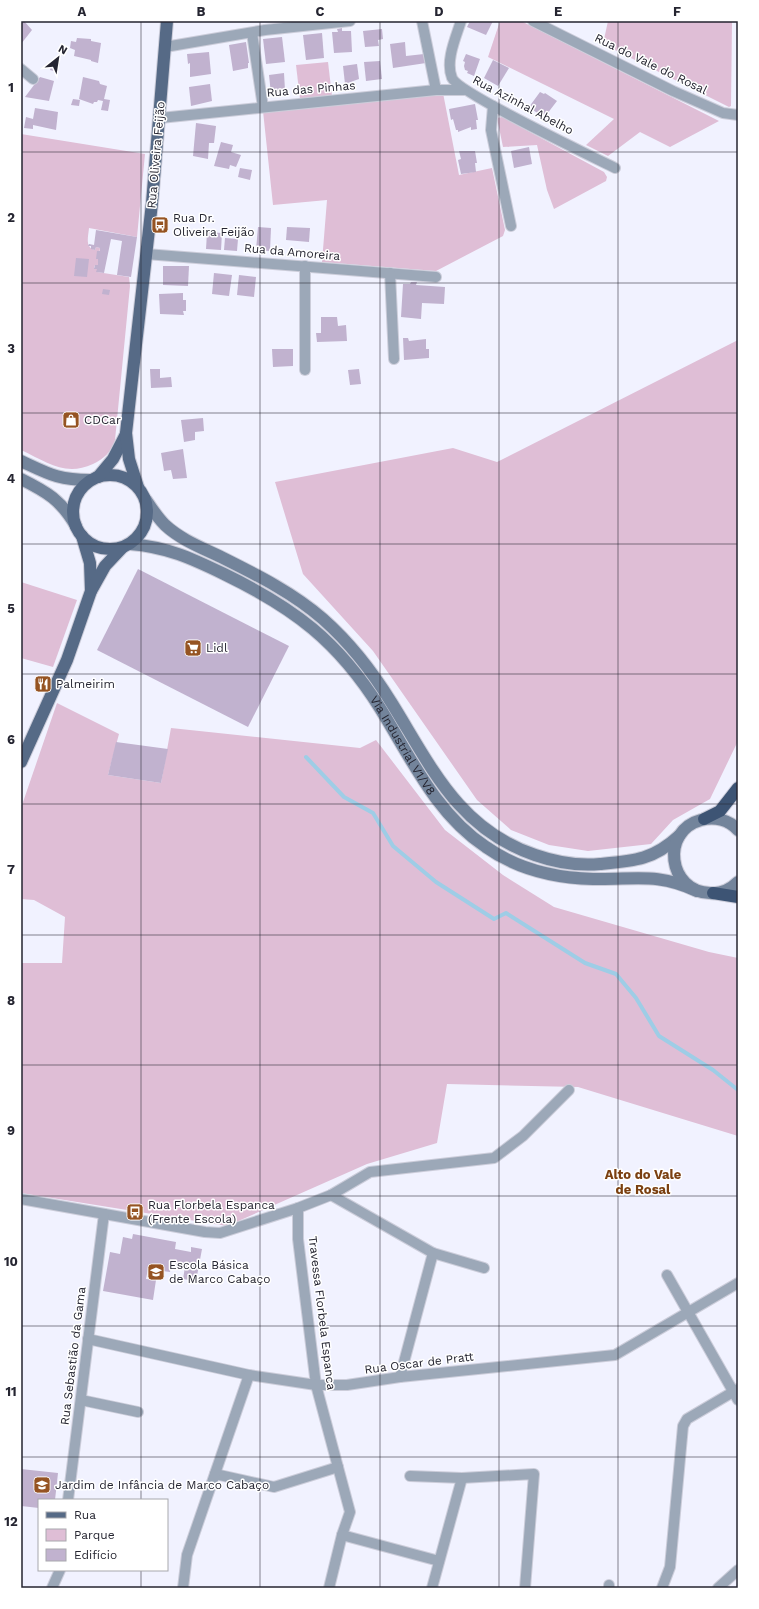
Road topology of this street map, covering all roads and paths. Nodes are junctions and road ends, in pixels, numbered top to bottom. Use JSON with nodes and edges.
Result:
{"nodes":[{"id":1,"x":167,"y":21,"type":"edge"},
{"id":2,"x":350,"y":21,"type":"edge"},
{"id":3,"x":422,"y":21,"type":"edge"},
{"id":4,"x":461,"y":21,"type":"edge"},
{"id":5,"x":533,"y":21,"type":"edge"},
{"id":6,"x":252,"y":33,"type":"junction"},
{"id":7,"x":165,"y":47,"type":"junction"},
{"id":8,"x":21,"y":69,"type":"edge"},
{"id":9,"x":32,"y":79,"type":"dead end"},
{"id":10,"x":436,"y":90,"type":"junction"},
{"id":11,"x":464,"y":90,"type":"junction"},
{"id":12,"x":493,"y":106,"type":"junction"},
{"id":13,"x":262,"y":107,"type":"junction"},
{"id":14,"x":738,"y":115,"type":"edge"},
{"id":15,"x":160,"y":118,"type":"junction"},
{"id":16,"x":615,"y":168,"type":"dead end"},
{"id":17,"x":511,"y":226,"type":"dead end"},
{"id":18,"x":146,"y":254,"type":"junction"},
{"id":19,"x":305,"y":266,"type":"junction"},
{"id":20,"x":390,"y":273,"type":"junction"},
{"id":21,"x":436,"y":277,"type":"dead end"},
{"id":22,"x":394,"y":359,"type":"dead end"},
{"id":23,"x":305,"y":370,"type":"dead end"},
{"id":24,"x":126,"y":432,"type":"junction"},
{"id":25,"x":21,"y":461,"type":"edge"},
{"id":26,"x":94,"y":478,"type":"junction"},
{"id":27,"x":21,"y":480,"type":"edge"},
{"id":28,"x":138,"y":487,"type":"junction"},
{"id":29,"x":146,"y":500,"type":"junction"},
{"id":30,"x":79,"y":531,"type":"junction"},
{"id":31,"x":126,"y":546,"type":"junction"},
{"id":32,"x":90,"y":590,"type":"junction"},
{"id":33,"x":21,"y":762,"type":"edge"},
{"id":34,"x":738,"y":788,"type":"edge"},
{"id":35,"x":704,"y":819,"type":"junction"},
{"id":36,"x":735,"y":827,"type":"edge"},
{"id":37,"x":679,"y":836,"type":"junction"},
{"id":38,"x":738,"y":882,"type":"edge"},
{"id":39,"x":697,"y":891,"type":"junction"},
{"id":40,"x":714,"y":893,"type":"junction"},
{"id":41,"x":738,"y":897,"type":"edge"},
{"id":42,"x":568,"y":1090,"type":"dead end"},
{"id":43,"x":331,"y":1195,"type":"junction"},
{"id":44,"x":21,"y":1200,"type":"edge"},
{"id":45,"x":298,"y":1208,"type":"junction"},
{"id":46,"x":104,"y":1214,"type":"junction"},
{"id":47,"x":433,"y":1253,"type":"junction"},
{"id":48,"x":484,"y":1268,"type":"dead end"},
{"id":49,"x":667,"y":1275,"type":"dead end"},
{"id":50,"x":738,"y":1283,"type":"edge"},
{"id":51,"x":689,"y":1311,"type":"junction"},
{"id":52,"x":88,"y":1339,"type":"junction"},
{"id":53,"x":249,"y":1375,"type":"junction"},
{"id":54,"x":400,"y":1377,"type":"junction"},
{"id":55,"x":316,"y":1384,"type":"junction"},
{"id":56,"x":736,"y":1393,"type":"edge"},
{"id":57,"x":81,"y":1400,"type":"junction"},
{"id":58,"x":138,"y":1412,"type":"dead end"},
{"id":59,"x":338,"y":1467,"type":"junction"},
{"id":60,"x":215,"y":1474,"type":"junction"},
{"id":61,"x":410,"y":1476,"type":"dead end"},
{"id":62,"x":462,"y":1478,"type":"junction"},
{"id":63,"x":68,"y":1499,"type":"edge"},
{"id":64,"x":342,"y":1535,"type":"junction"},
{"id":65,"x":439,"y":1561,"type":"junction"},
{"id":66,"x":738,"y":1570,"type":"edge"},
{"id":67,"x":60,"y":1571,"type":"edge"},
{"id":68,"x":52,"y":1588,"type":"edge"},
{"id":69,"x":183,"y":1588,"type":"edge"},
{"id":70,"x":329,"y":1588,"type":"edge"},
{"id":71,"x":432,"y":1588,"type":"edge"},
{"id":72,"x":525,"y":1588,"type":"edge"},
{"id":73,"x":662,"y":1588,"type":"edge"},
{"id":74,"x":718,"y":1588,"type":"edge"}],
"edges":[{"from":1,"to":7,"type":"main road","name":"Rua Oliveira Feijão"},
{"from":2,"to":6,"type":"street"},
{"from":3,"to":10,"type":"street"},
{"from":4,"to":11,"type":"street","name":"Rua Azinhal Abelho"},
{"from":5,"to":14,"type":"street","name":"Rua do Vale do Rosal"},
{"from":6,"to":7,"type":"street"},
{"from":6,"to":13,"type":"street"},
{"from":7,"to":15,"type":"main road","name":"Rua Oliveira Feijão"},
{"from":8,"to":9,"type":"street"},
{"from":10,"to":11,"type":"street","name":"Rua das Pinhas"},
{"from":10,"to":13,"type":"street","name":"Rua das Pinhas"},
{"from":11,"to":12,"type":"street","name":"Rua Azinhal Abelho"},
{"from":12,"to":16,"type":"street","name":"Rua Azinhal Abelho"},
{"from":12,"to":17,"type":"street"},
{"from":13,"to":15,"type":"street","name":"Rua das Pinhas"},
{"from":15,"to":18,"type":"main road","name":"Rua Oliveira Feijão"},
{"from":18,"to":19,"type":"street","name":"Rua da Amoreira"},
{"from":18,"to":24,"type":"main road","name":"Rua Oliveira Feijão"},
{"from":19,"to":20,"type":"street","name":"Rua da Amoreira"},
{"from":19,"to":23,"type":"street"},
{"from":20,"to":21,"type":"street","name":"Rua da Amoreira"},
{"from":20,"to":22,"type":"street"},
{"from":24,"to":26,"type":"main road","name":"Rua Oliveira Feijão"},
{"from":24,"to":28,"type":"main road","name":"Rua Oliveira Feijão"},
{"from":25,"to":26,"type":"main road"},
{"from":26,"to":28,"type":"main road"},
{"from":26,"to":30,"type":"main road"},
{"from":27,"to":30,"type":"main road"},
{"from":28,"to":29,"type":"main road"},
{"from":29,"to":31,"type":"main road"},
{"from":29,"to":37,"type":"main road","name":"Via Industrial V1/V8"},
{"from":30,"to":31,"type":"main road"},
{"from":30,"to":32,"type":"main road"},
{"from":31,"to":32,"type":"main road"},
{"from":31,"to":39,"type":"main road","name":"Via Industrial V1/V8"},
{"from":32,"to":33,"type":"main road"},
{"from":34,"to":35,"type":"highway"},
{"from":35,"to":36,"type":"main road"},
{"from":35,"to":37,"type":"main road","name":"Via Industrial V1/V8"},
{"from":37,"to":39,"type":"main road"},
{"from":38,"to":40,"type":"main road"},
{"from":39,"to":40,"type":"main road"},
{"from":40,"to":41,"type":"highway"},
{"from":42,"to":43,"type":"street"},
{"from":43,"to":45,"type":"street"},
{"from":43,"to":47,"type":"street"},
{"from":44,"to":46,"type":"street"},
{"from":45,"to":46,"type":"street"},
{"from":45,"to":55,"type":"street","name":"Travessa Florbela Espanca"},
{"from":46,"to":52,"type":"street","name":"Rua Sebastião da Gama"},
{"from":47,"to":48,"type":"street"},
{"from":47,"to":54,"type":"street"},
{"from":49,"to":51,"type":"street"},
{"from":50,"to":51,"type":"street","name":"Rua Oscar de Pratt"},
{"from":51,"to":54,"type":"street","name":"Rua Oscar de Pratt"},
{"from":51,"to":56,"type":"street"},
{"from":52,"to":53,"type":"street","name":"Rua Oscar de Pratt"},
{"from":52,"to":57,"type":"street","name":"Rua Sebastião da Gama"},
{"from":53,"to":55,"type":"street","name":"Rua Oscar de Pratt"},
{"from":53,"to":60,"type":"street"},
{"from":54,"to":55,"type":"street","name":"Rua Oscar de Pratt"},
{"from":55,"to":59,"type":"street","name":"Travessa Florbela Espanca"},
{"from":56,"to":73,"type":"street"},
{"from":57,"to":58,"type":"street"},
{"from":57,"to":63,"type":"street","name":"Rua Sebastião da Gama"},
{"from":59,"to":60,"type":"street"},
{"from":59,"to":64,"type":"street","name":"Travessa Florbela Espanca"},
{"from":60,"to":69,"type":"street"},
{"from":61,"to":62,"type":"street"},
{"from":62,"to":65,"type":"street"},
{"from":62,"to":72,"type":"street"},
{"from":64,"to":65,"type":"street"},
{"from":64,"to":70,"type":"street","name":"Travessa Florbela Espanca"},
{"from":65,"to":71,"type":"street"},
{"from":66,"to":74,"type":"street"},
{"from":67,"to":68,"type":"street"}]}
